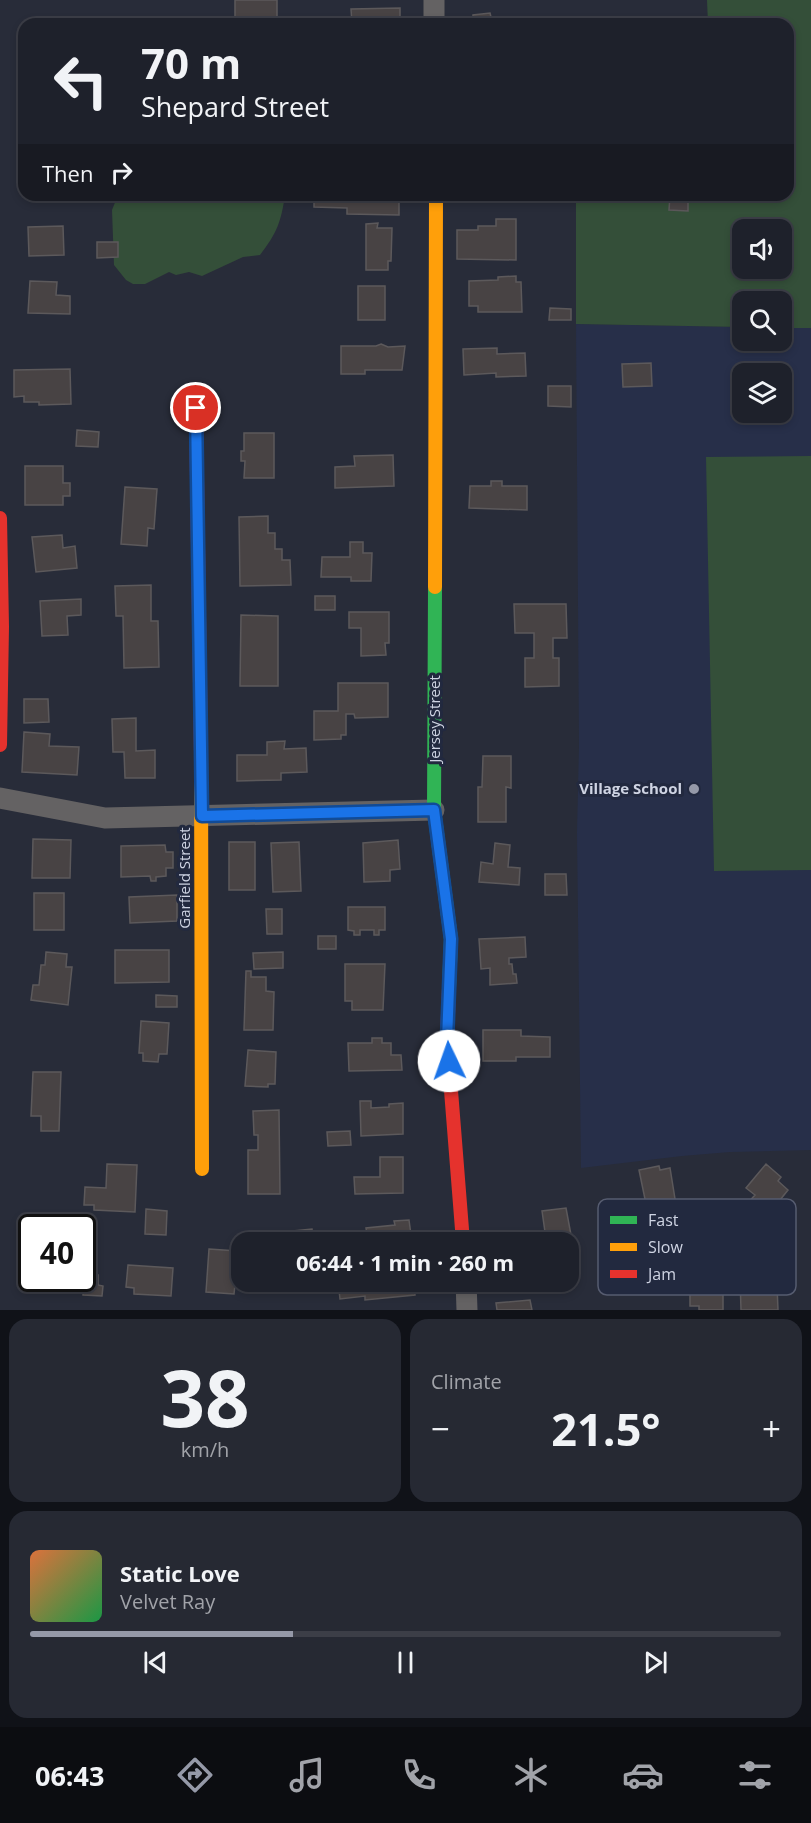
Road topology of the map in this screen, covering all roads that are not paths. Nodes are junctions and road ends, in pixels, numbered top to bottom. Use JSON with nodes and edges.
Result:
{"nodes":[{"id":1,"x":434,"y":0,"type":"edge"},
{"id":2,"x":434,"y":18,"type":"edge"},
{"id":3,"x":436,"y":201,"type":"edge"},
{"id":4,"x":196,"y":408,"type":"dead end"},
{"id":5,"x":0,"y":518,"type":"edge"},
{"id":6,"x":0,"y":745,"type":"edge"},
{"id":7,"x":0,"y":798,"type":"edge"},
{"id":8,"x":434,"y":810,"type":"junction"},
{"id":9,"x":202,"y":816,"type":"junction"},
{"id":10,"x":202,"y":1168,"type":"dead end"},
{"id":11,"x":462,"y":1232,"type":"edge"},
{"id":12,"x":466,"y":1292,"type":"edge"},
{"id":13,"x":467,"y":1310,"type":"edge"}],
"edges":[{"from":1,"to":2,"type":"street"},
{"from":3,"to":8,"type":"street","name":"Jersey Street"},
{"from":4,"to":9,"type":"street","name":"Garfield Street"},
{"from":5,"to":6,"type":"street"},
{"from":7,"to":9,"type":"street"},
{"from":8,"to":9,"type":"street"},
{"from":8,"to":11,"type":"street","name":"Jersey Street"},
{"from":9,"to":10,"type":"street","name":"Garfield Street"},
{"from":12,"to":13,"type":"street"}]}
